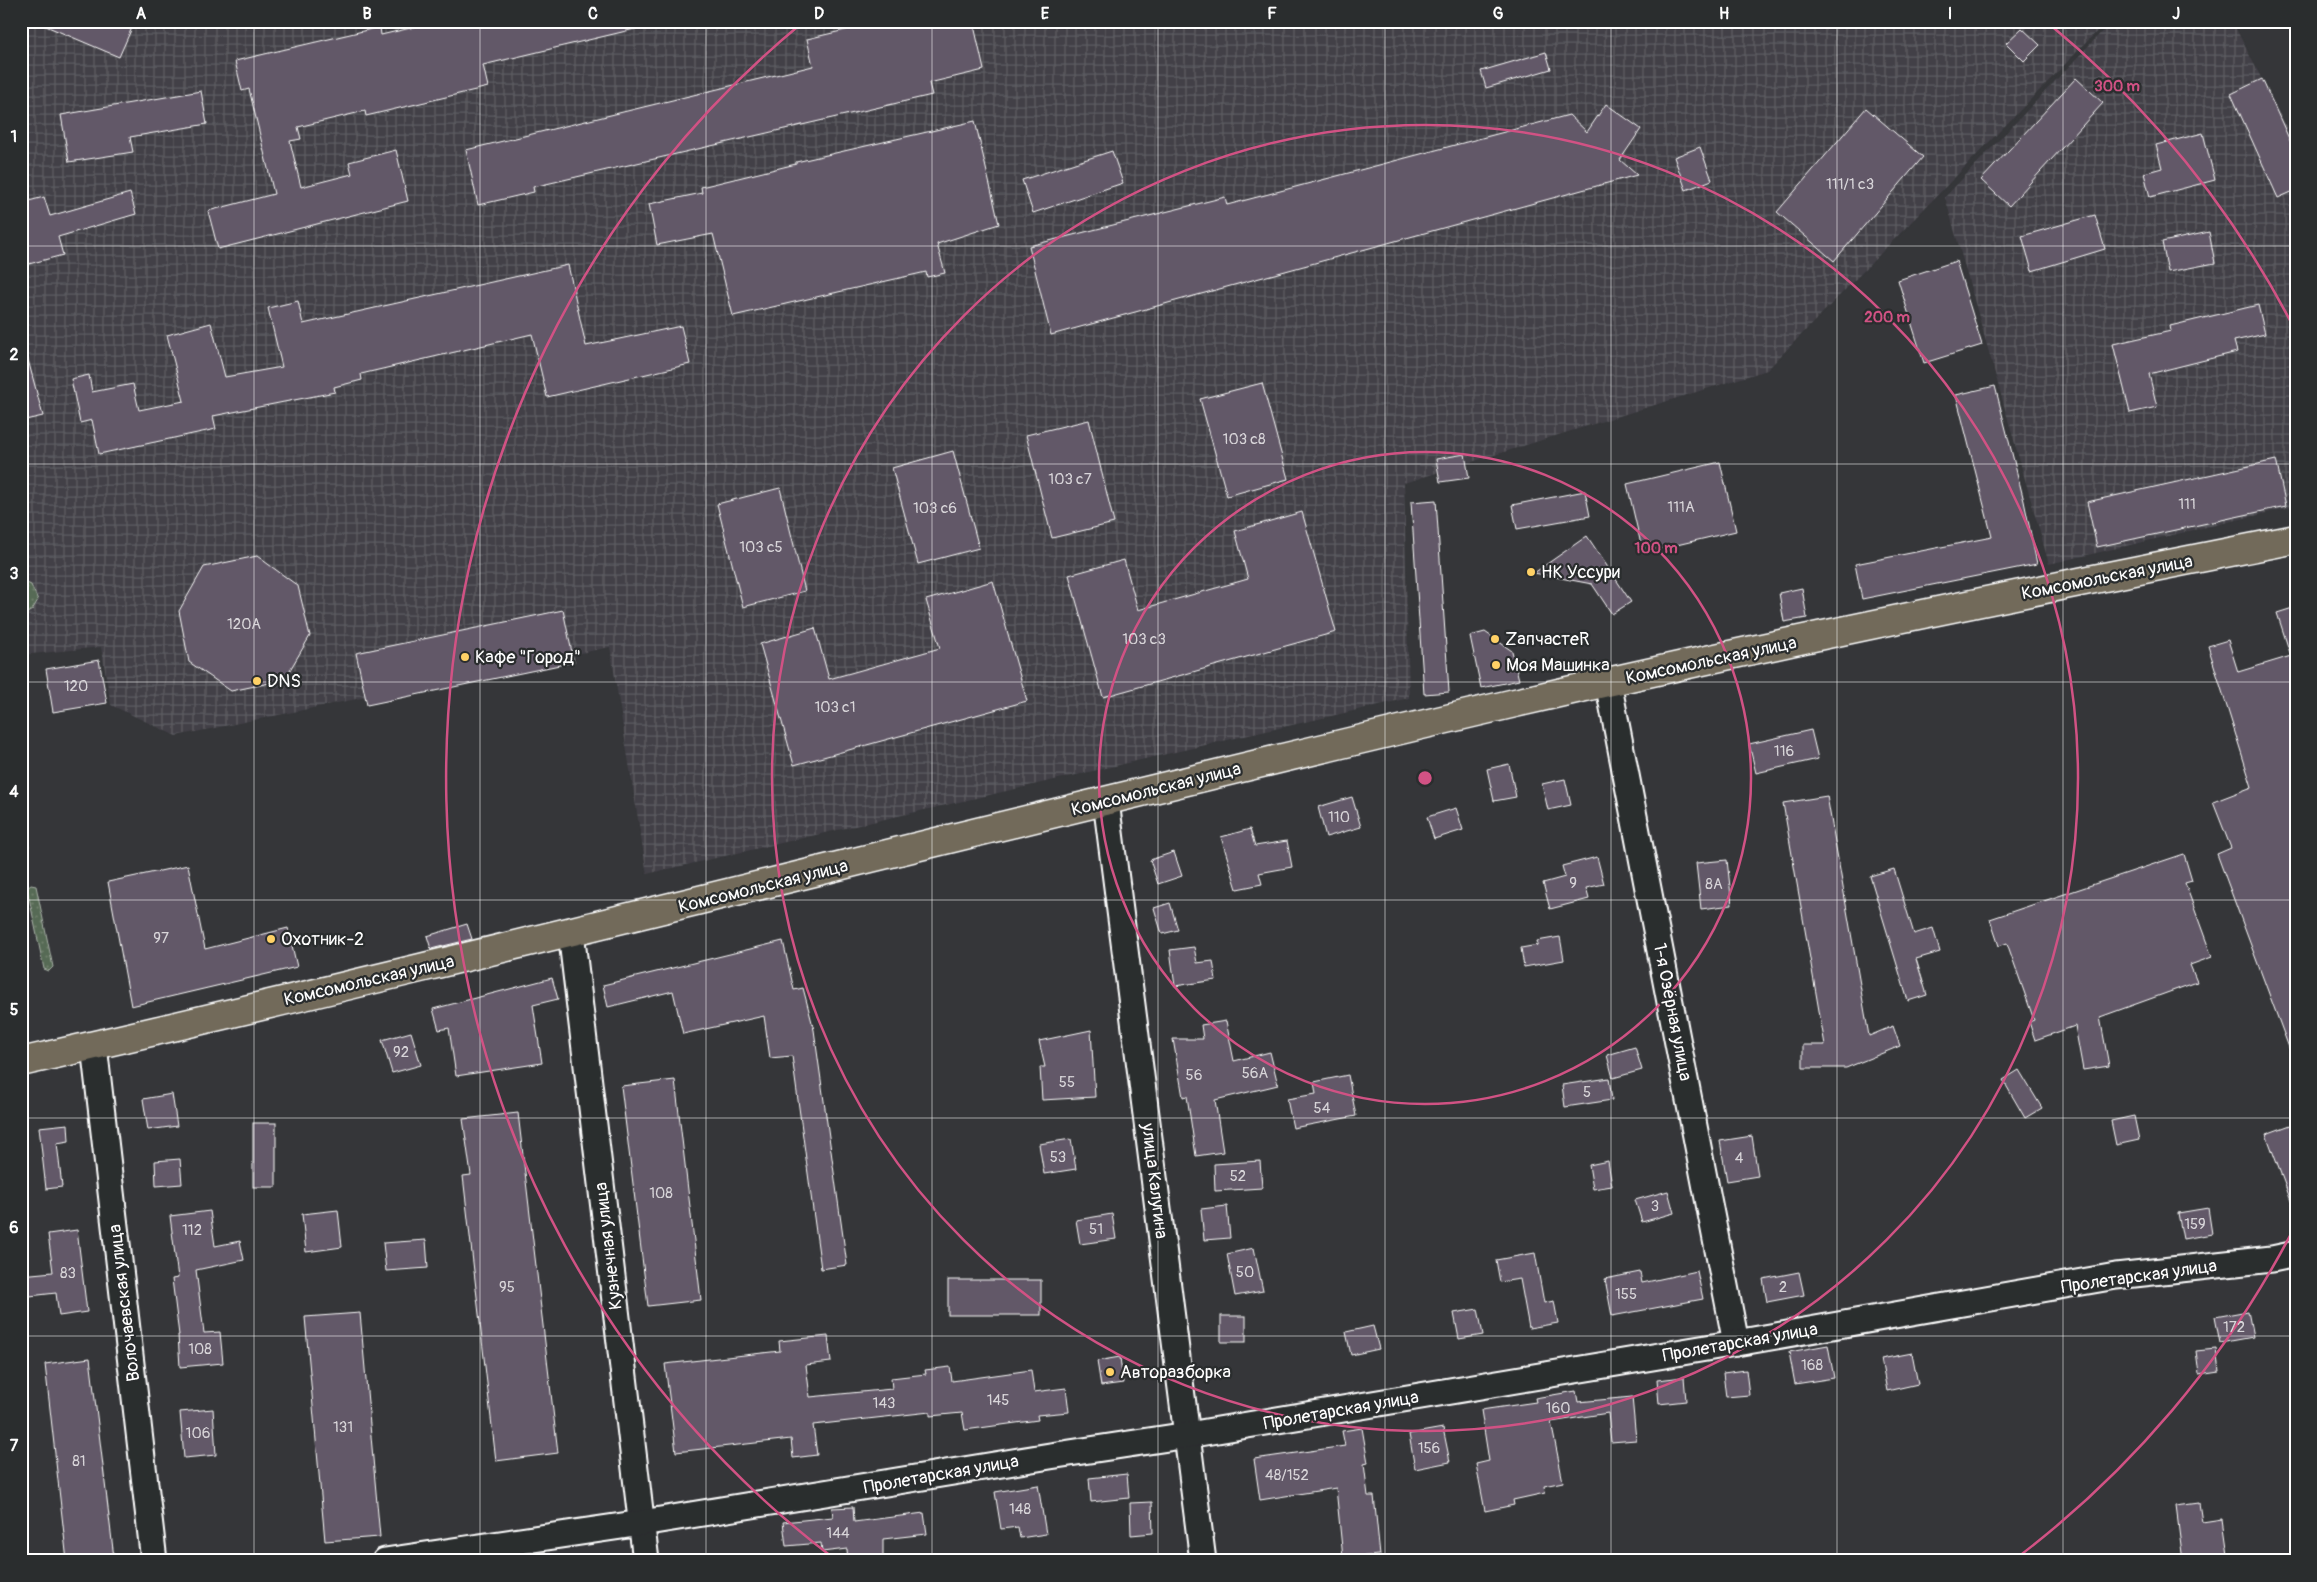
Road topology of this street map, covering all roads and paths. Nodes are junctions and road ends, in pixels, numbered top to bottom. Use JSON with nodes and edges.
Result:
{"nodes":[{"id":1,"x":2296,"y":539,"type":"edge"},
{"id":2,"x":1608,"y":682,"type":"junction"},
{"id":3,"x":1106,"y":801,"type":"junction"},
{"id":4,"x":571,"y":932,"type":"junction"},
{"id":5,"x":94,"y":1046,"type":"junction"},
{"id":6,"x":21,"y":1062,"type":"edge"},
{"id":7,"x":2296,"y":1254,"type":"edge"},
{"id":8,"x":1736,"y":1344,"type":"junction"},
{"id":9,"x":1188,"y":1435,"type":"junction"},
{"id":10,"x":642,"y":1523,"type":"junction"},
{"id":11,"x":154,"y":1561,"type":"edge"},
{"id":12,"x":385,"y":1561,"type":"edge"},
{"id":13,"x":646,"y":1561,"type":"edge"},
{"id":14,"x":1204,"y":1561,"type":"edge"}],
"edges":[{"from":1,"to":2,"type":"main road","name":"Комсомольская улица"},
{"from":2,"to":3,"type":"main road","name":"Комсомольская улица"},
{"from":2,"to":8,"type":"street","name":"1-я Озёрная улица"},
{"from":3,"to":4,"type":"main road","name":"Комсомольская улица"},
{"from":3,"to":9,"type":"street","name":"улица Калугина"},
{"from":4,"to":5,"type":"main road","name":"Комсомольская улица"},
{"from":4,"to":10,"type":"street","name":"Кузнечная улица"},
{"from":5,"to":6,"type":"main road","name":"Комсомольская улица"},
{"from":5,"to":11,"type":"street","name":"Волочаевская улица"},
{"from":7,"to":8,"type":"street","name":"Пролетарская улица"},
{"from":8,"to":9,"type":"street","name":"Пролетарская улица"},
{"from":9,"to":10,"type":"street","name":"Пролетарская улица"},
{"from":9,"to":14,"type":"street","name":"улица Калугина"},
{"from":10,"to":12,"type":"street","name":"Пролетарская улица"},
{"from":10,"to":13,"type":"street","name":"Кузнечная улица"}]}
